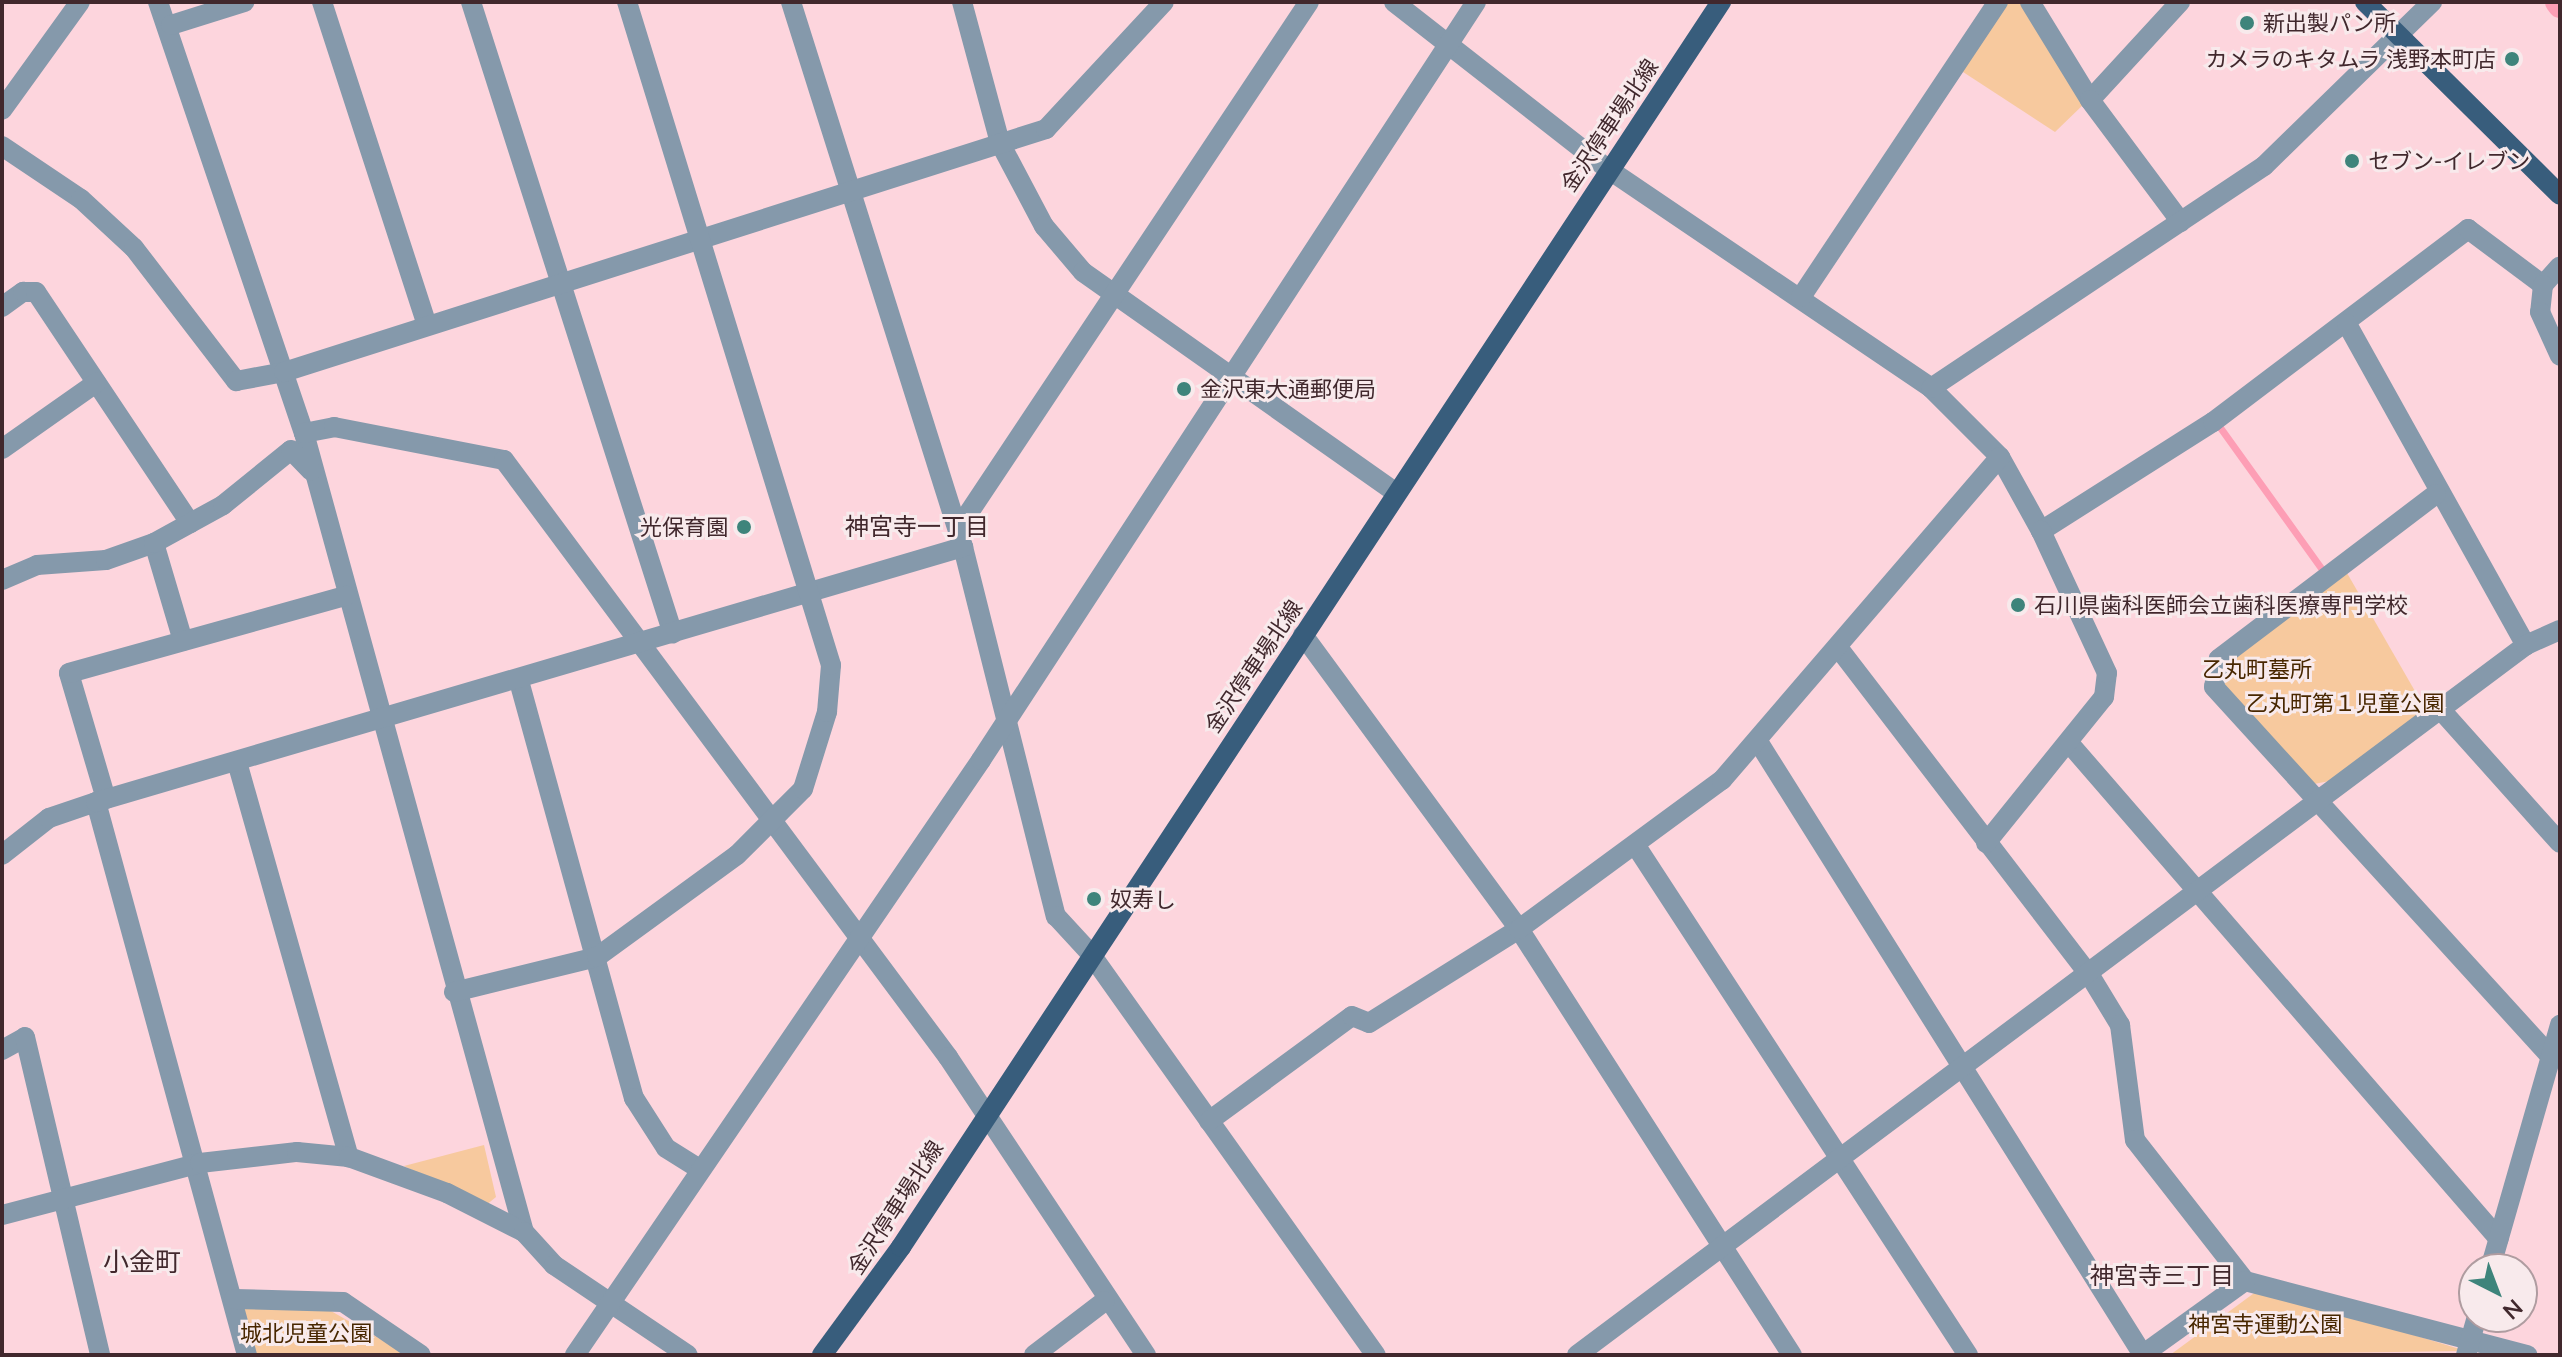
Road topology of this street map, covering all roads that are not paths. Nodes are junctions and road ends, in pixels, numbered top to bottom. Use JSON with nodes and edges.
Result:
{"nodes":[{"id":1,"x":80,"y":2,"type":"edge"},
{"id":2,"x":158,"y":2,"type":"edge"},
{"id":3,"x":244,"y":2,"type":"edge"},
{"id":4,"x":322,"y":2,"type":"edge"},
{"id":5,"x":471,"y":2,"type":"edge"},
{"id":6,"x":627,"y":2,"type":"edge"},
{"id":7,"x":791,"y":2,"type":"edge"},
{"id":8,"x":962,"y":2,"type":"edge"},
{"id":9,"x":1164,"y":2,"type":"edge"},
{"id":10,"x":1309,"y":2,"type":"edge"},
{"id":11,"x":1394,"y":2,"type":"edge"},
{"id":12,"x":1476,"y":2,"type":"edge"},
{"id":13,"x":1721,"y":2,"type":"edge"},
{"id":14,"x":1998,"y":2,"type":"edge"},
{"id":15,"x":2030,"y":2,"type":"edge"},
{"id":16,"x":2180,"y":2,"type":"edge"},
{"id":17,"x":2365,"y":2,"type":"edge"},
{"id":18,"x":2432,"y":2,"type":"edge"},
{"id":19,"x":171,"y":25,"type":"junction"},
{"id":20,"x":2399,"y":34,"type":"junction"},
{"id":21,"x":1450,"y":50,"type":"junction"},
{"id":22,"x":2090,"y":100,"type":"junction"},
{"id":23,"x":2,"y":110,"type":"edge"},
{"id":24,"x":1000,"y":143,"type":"junction"},
{"id":25,"x":2,"y":146,"type":"edge"},
{"id":26,"x":1608,"y":169,"type":"junction"},
{"id":27,"x":853,"y":193,"type":"junction"},
{"id":28,"x":2560,"y":195,"type":"edge"},
{"id":29,"x":2181,"y":222,"type":"junction"},
{"id":30,"x":698,"y":239,"type":"junction"},
{"id":31,"x":2560,"y":266,"type":"edge"},
{"id":32,"x":560,"y":284,"type":"junction"},
{"id":33,"x":2543,"y":285,"type":"junction"},
{"id":34,"x":1114,"y":294,"type":"junction"},
{"id":35,"x":1801,"y":297,"type":"junction"},
{"id":36,"x":2,"y":307,"type":"edge"},
{"id":37,"x":426,"y":322,"type":"junction"},
{"id":38,"x":2347,"y":324,"type":"junction"},
{"id":39,"x":2560,"y":356,"type":"edge"},
{"id":40,"x":284,"y":372,"type":"junction"},
{"id":41,"x":1233,"y":380,"type":"junction"},
{"id":42,"x":96,"y":383,"type":"junction"},
{"id":43,"x":1931,"y":388,"type":"junction"},
{"id":44,"x":304,"y":433,"type":"junction"},
{"id":45,"x":2,"y":449,"type":"edge"},
{"id":46,"x":2000,"y":457,"type":"junction"},
{"id":47,"x":311,"y":471,"type":"junction"},
{"id":48,"x":1395,"y":492,"type":"junction"},
{"id":49,"x":2436,"y":494,"type":"junction"},
{"id":50,"x":190,"y":523,"type":"junction"},
{"id":51,"x":2041,"y":531,"type":"junction"},
{"id":52,"x":960,"y":538,"type":"junction"},
{"id":53,"x":154,"y":543,"type":"junction"},
{"id":54,"x":2,"y":580,"type":"edge"},
{"id":55,"x":807,"y":594,"type":"junction"},
{"id":56,"x":345,"y":596,"type":"junction"},
{"id":57,"x":2560,"y":630,"type":"edge"},
{"id":58,"x":673,"y":634,"type":"junction"},
{"id":59,"x":1303,"y":635,"type":"junction"},
{"id":60,"x":183,"y":641,"type":"junction"},
{"id":61,"x":641,"y":644,"type":"junction"},
{"id":62,"x":2526,"y":645,"type":"junction"},
{"id":63,"x":1840,"y":650,"type":"junction"},
{"id":64,"x":519,"y":681,"type":"junction"},
{"id":65,"x":2441,"y":710,"type":"junction"},
{"id":66,"x":1010,"y":715,"type":"junction"},
{"id":67,"x":380,"y":724,"type":"junction"},
{"id":68,"x":1759,"y":743,"type":"junction"},
{"id":69,"x":2069,"y":743,"type":"junction"},
{"id":70,"x":237,"y":762,"type":"junction"},
{"id":71,"x":2322,"y":800,"type":"junction"},
{"id":72,"x":101,"y":801,"type":"junction"},
{"id":73,"x":776,"y":821,"type":"junction"},
{"id":74,"x":1986,"y":843,"type":"junction"},
{"id":75,"x":2560,"y":843,"type":"edge"},
{"id":76,"x":1636,"y":846,"type":"junction"},
{"id":77,"x":2,"y":855,"type":"edge"},
{"id":78,"x":2198,"y":892,"type":"junction"},
{"id":79,"x":1519,"y":929,"type":"junction"},
{"id":80,"x":857,"y":938,"type":"junction"},
{"id":81,"x":1090,"y":953,"type":"junction"},
{"id":82,"x":597,"y":957,"type":"junction"},
{"id":83,"x":2089,"y":974,"type":"junction"},
{"id":84,"x":454,"y":992,"type":"junction"},
{"id":85,"x":2560,"y":1025,"type":"edge"},
{"id":86,"x":2,"y":1050,"type":"edge"},
{"id":87,"x":2551,"y":1057,"type":"junction"},
{"id":88,"x":1967,"y":1064,"type":"junction"},
{"id":89,"x":985,"y":1111,"type":"junction"},
{"id":90,"x":1209,"y":1121,"type":"junction"},
{"id":91,"x":349,"y":1157,"type":"junction"},
{"id":92,"x":1841,"y":1157,"type":"junction"},
{"id":93,"x":200,"y":1163,"type":"junction"},
{"id":94,"x":700,"y":1169,"type":"junction"},
{"id":95,"x":61,"y":1200,"type":"junction"},
{"id":96,"x":2,"y":1215,"type":"edge"},
{"id":97,"x":524,"y":1232,"type":"junction"},
{"id":98,"x":2499,"y":1239,"type":"junction"},
{"id":99,"x":1721,"y":1245,"type":"junction"},
{"id":100,"x":2495,"y":1253,"type":"edge"},
{"id":101,"x":2245,"y":1281,"type":"junction"},
{"id":102,"x":234,"y":1299,"type":"junction"},
{"id":103,"x":1105,"y":1301,"type":"junction"},
{"id":104,"x":609,"y":1304,"type":"junction"},
{"id":105,"x":2468,"y":1348,"type":"edge"},
{"id":106,"x":1581,"y":1353,"type":"edge"},
{"id":107,"x":100,"y":1355,"type":"edge"},
{"id":108,"x":247,"y":1355,"type":"edge"},
{"id":109,"x":421,"y":1355,"type":"edge"},
{"id":110,"x":575,"y":1355,"type":"edge"},
{"id":111,"x":688,"y":1355,"type":"edge"},
{"id":112,"x":822,"y":1355,"type":"edge"},
{"id":113,"x":1034,"y":1355,"type":"edge"},
{"id":114,"x":1146,"y":1355,"type":"edge"},
{"id":115,"x":1376,"y":1355,"type":"edge"},
{"id":116,"x":1792,"y":1355,"type":"edge"},
{"id":117,"x":1968,"y":1355,"type":"edge"},
{"id":118,"x":2143,"y":1355,"type":"edge"},
{"id":119,"x":2527,"y":1355,"type":"edge"}],
"edges":[{"from":1,"to":23,"type":"street"},
{"from":2,"to":19,"type":"street"},
{"from":3,"to":19,"type":"street"},
{"from":4,"to":37,"type":"street"},
{"from":5,"to":32,"type":"street"},
{"from":6,"to":30,"type":"street"},
{"from":7,"to":27,"type":"street"},
{"from":8,"to":24,"type":"street"},
{"from":9,"to":24,"type":"street"},
{"from":10,"to":34,"type":"street"},
{"from":11,"to":21,"type":"street"},
{"from":12,"to":21,"type":"street"},
{"from":13,"to":26,"type":"main road","name":"金沢停車場北線"},
{"from":14,"to":35,"type":"street"},
{"from":15,"to":22,"type":"street"},
{"from":16,"to":22,"type":"street"},
{"from":17,"to":20,"type":"main road"},
{"from":18,"to":20,"type":"street"},
{"from":19,"to":40,"type":"street"},
{"from":20,"to":28,"type":"main road"},
{"from":20,"to":29,"type":"street"},
{"from":21,"to":26,"type":"street"},
{"from":21,"to":41,"type":"street"},
{"from":22,"to":29,"type":"street"},
{"from":24,"to":27,"type":"street"},
{"from":24,"to":34,"type":"street"},
{"from":25,"to":40,"type":"street"},
{"from":26,"to":35,"type":"street"},
{"from":26,"to":48,"type":"main road","name":"金沢停車場北線"},
{"from":27,"to":30,"type":"street"},
{"from":27,"to":52,"type":"street"},
{"from":29,"to":43,"type":"street"},
{"from":30,"to":32,"type":"street"},
{"from":30,"to":55,"type":"street"},
{"from":31,"to":33,"type":"street"},
{"from":32,"to":37,"type":"street"},
{"from":32,"to":58,"type":"street"},
{"from":33,"to":38,"type":"street"},
{"from":33,"to":39,"type":"street"},
{"from":34,"to":41,"type":"street"},
{"from":34,"to":52,"type":"street"},
{"from":35,"to":43,"type":"street"},
{"from":36,"to":42,"type":"street"},
{"from":37,"to":40,"type":"street"},
{"from":38,"to":49,"type":"street"},
{"from":38,"to":51,"type":"street"},
{"from":40,"to":44,"type":"street"},
{"from":41,"to":48,"type":"street"},
{"from":41,"to":66,"type":"street"},
{"from":42,"to":45,"type":"street"},
{"from":42,"to":50,"type":"street"},
{"from":43,"to":46,"type":"street"},
{"from":44,"to":47,"type":"street"},
{"from":44,"to":61,"type":"street"},
{"from":46,"to":51,"type":"street"},
{"from":46,"to":63,"type":"street"},
{"from":47,"to":50,"type":"street"},
{"from":47,"to":56,"type":"street"},
{"from":48,"to":59,"type":"main road","name":"金沢停車場北線"},
{"from":49,"to":62,"type":"street"},
{"from":49,"to":71,"type":"street"},
{"from":50,"to":53,"type":"street"},
{"from":51,"to":69,"type":"street"},
{"from":52,"to":55,"type":"street"},
{"from":52,"to":66,"type":"street"},
{"from":53,"to":54,"type":"street"},
{"from":53,"to":60,"type":"street"},
{"from":55,"to":58,"type":"street"},
{"from":55,"to":73,"type":"street"},
{"from":56,"to":60,"type":"street"},
{"from":56,"to":67,"type":"street"},
{"from":57,"to":62,"type":"street"},
{"from":58,"to":61,"type":"street"},
{"from":59,"to":79,"type":"street"},
{"from":59,"to":81,"type":"main road","name":"金沢停車場北線"},
{"from":60,"to":72,"type":"street"},
{"from":61,"to":64,"type":"street"},
{"from":61,"to":73,"type":"street"},
{"from":62,"to":65,"type":"street"},
{"from":63,"to":68,"type":"street"},
{"from":63,"to":74,"type":"street"},
{"from":64,"to":67,"type":"street"},
{"from":64,"to":82,"type":"street"},
{"from":65,"to":71,"type":"street"},
{"from":65,"to":75,"type":"street"},
{"from":66,"to":80,"type":"street"},
{"from":66,"to":81,"type":"street"},
{"from":67,"to":70,"type":"street"},
{"from":67,"to":84,"type":"street"},
{"from":68,"to":76,"type":"street"},
{"from":68,"to":88,"type":"street"},
{"from":69,"to":74,"type":"street"},
{"from":69,"to":78,"type":"street"},
{"from":70,"to":72,"type":"street"},
{"from":70,"to":91,"type":"street"},
{"from":71,"to":78,"type":"street"},
{"from":71,"to":87,"type":"street"},
{"from":72,"to":77,"type":"street"},
{"from":72,"to":93,"type":"street"},
{"from":73,"to":80,"type":"street"},
{"from":73,"to":82,"type":"street"},
{"from":74,"to":83,"type":"street"},
{"from":76,"to":79,"type":"street"},
{"from":76,"to":92,"type":"street"},
{"from":78,"to":83,"type":"street"},
{"from":78,"to":98,"type":"street"},
{"from":79,"to":90,"type":"street"},
{"from":79,"to":99,"type":"street"},
{"from":80,"to":89,"type":"street"},
{"from":80,"to":94,"type":"street"},
{"from":81,"to":89,"type":"main road","name":"金沢停車場北線"},
{"from":81,"to":90,"type":"street"},
{"from":82,"to":84,"type":"street"},
{"from":82,"to":94,"type":"street"},
{"from":83,"to":88,"type":"street"},
{"from":83,"to":101,"type":"street"},
{"from":84,"to":97,"type":"street"},
{"from":85,"to":87,"type":"street"},
{"from":86,"to":95,"type":"street"},
{"from":87,"to":98,"type":"street"},
{"from":88,"to":92,"type":"street"},
{"from":88,"to":118,"type":"street"},
{"from":89,"to":103,"type":"street"},
{"from":89,"to":112,"type":"main road","name":"金沢停車場北線"},
{"from":90,"to":115,"type":"street"},
{"from":91,"to":93,"type":"street"},
{"from":91,"to":97,"type":"street"},
{"from":92,"to":99,"type":"street"},
{"from":92,"to":117,"type":"street"},
{"from":93,"to":95,"type":"street"},
{"from":93,"to":102,"type":"street"},
{"from":94,"to":104,"type":"street"},
{"from":95,"to":96,"type":"street"},
{"from":95,"to":107,"type":"street"},
{"from":97,"to":104,"type":"street"},
{"from":98,"to":100,"type":"street"},
{"from":99,"to":106,"type":"street"},
{"from":99,"to":116,"type":"street"},
{"from":101,"to":105,"type":"street"},
{"from":101,"to":118,"type":"street"},
{"from":102,"to":108,"type":"street"},
{"from":102,"to":109,"type":"street"},
{"from":103,"to":113,"type":"street"},
{"from":103,"to":114,"type":"street"},
{"from":104,"to":110,"type":"street"},
{"from":104,"to":111,"type":"street"},
{"from":105,"to":119,"type":"street"}]}
